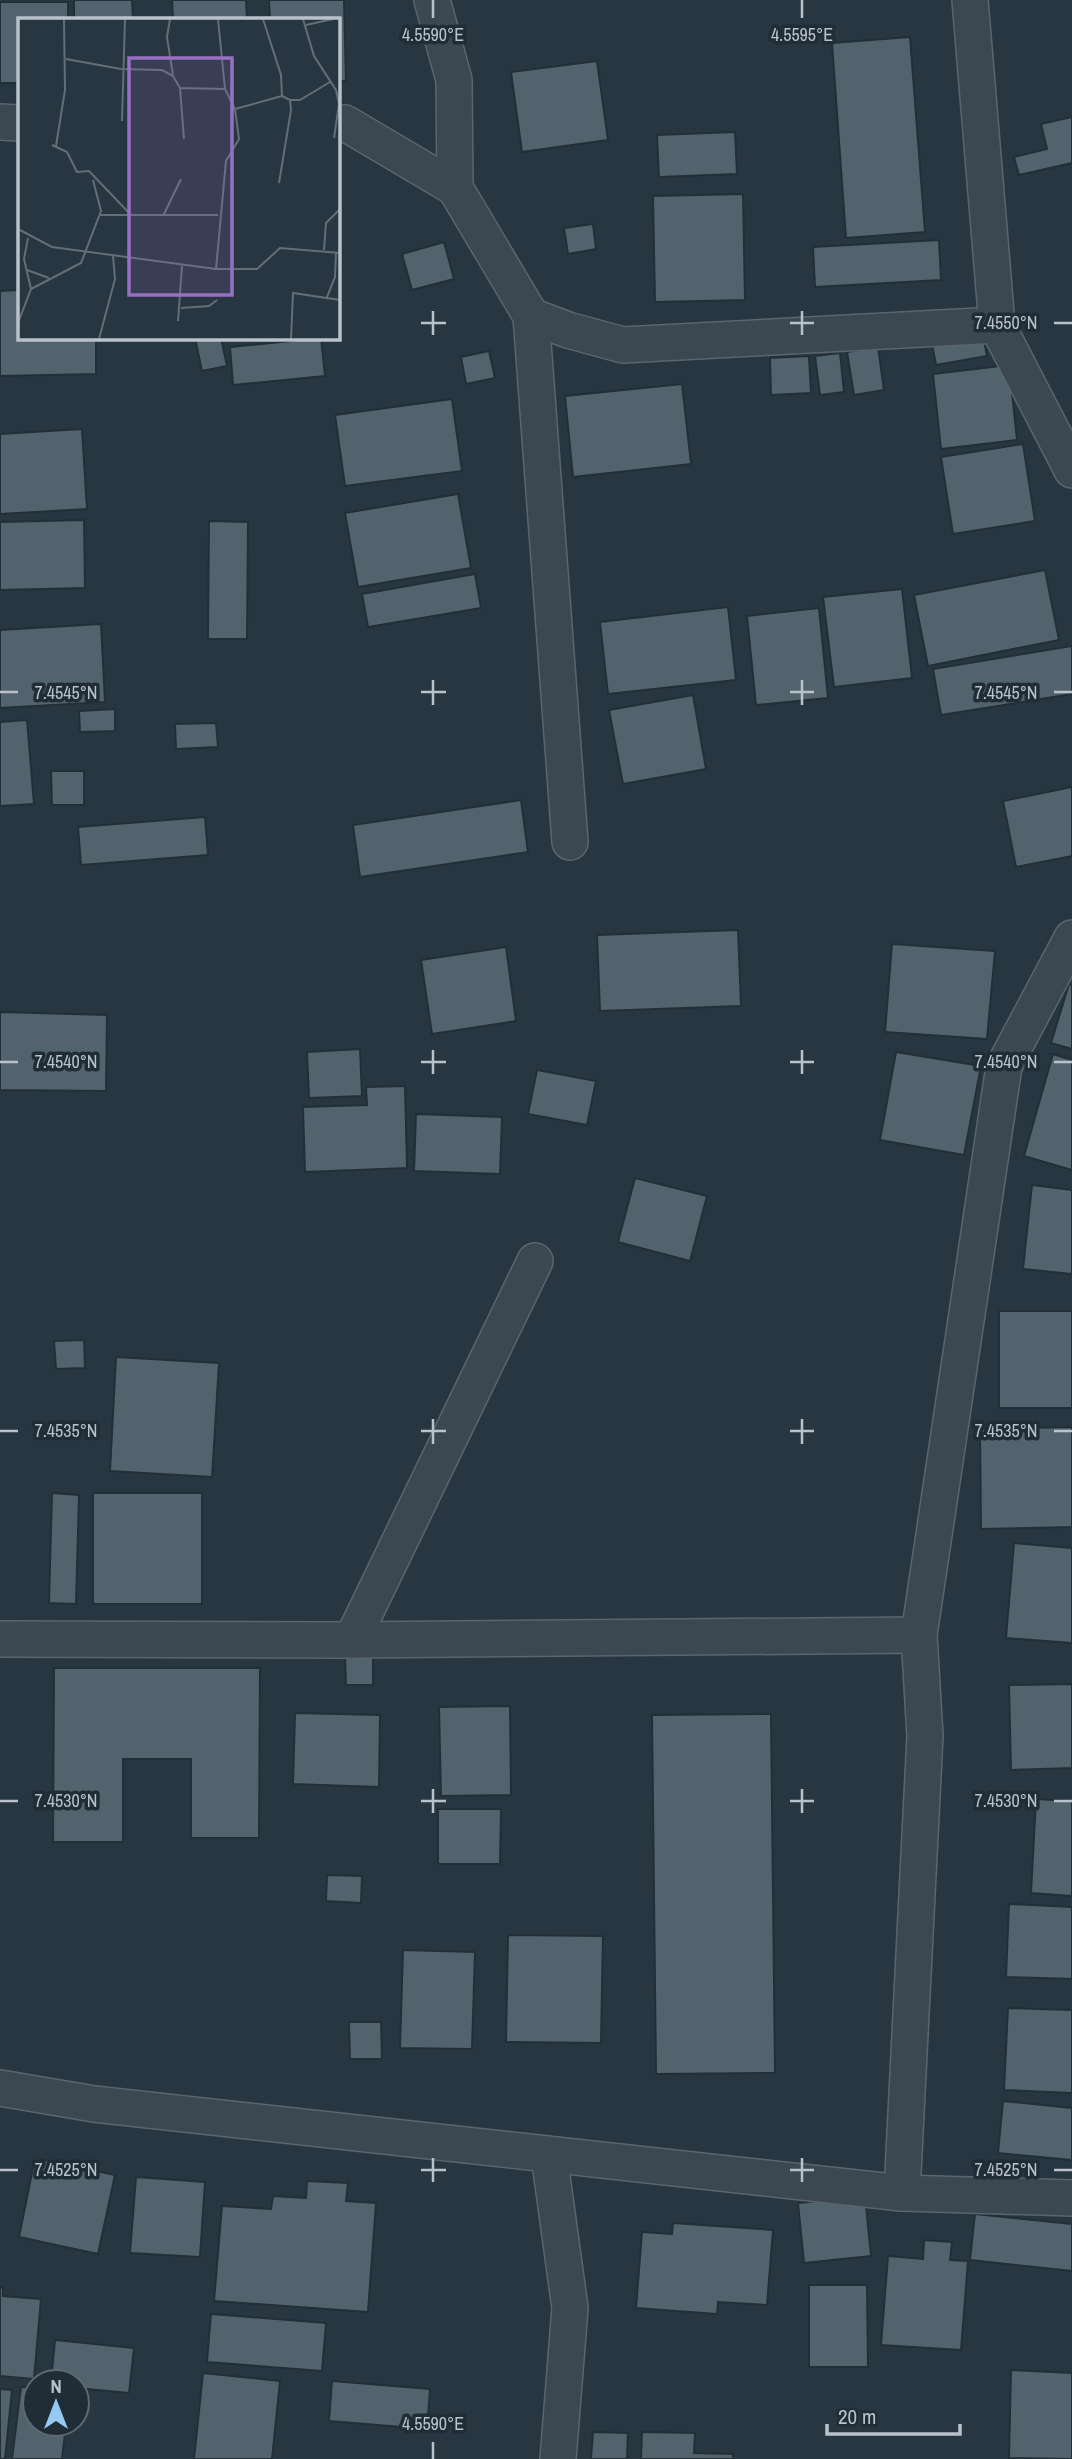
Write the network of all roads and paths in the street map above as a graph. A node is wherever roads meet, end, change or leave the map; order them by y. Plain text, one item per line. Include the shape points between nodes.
1 (432, 0) edge
2 (970, 0) edge
3 (0, 122) edge
4 (18, 123) edge
5 (340, 124) edge
6 (455, 188) junction
7 (531, 316) junction
8 (997, 325) junction
9 (1072, 470) edge
10 (570, 842) dead end
11 (1072, 938) edge
12 (535, 1261) dead end
13 (7, 1631) edge
14 (919, 1634) junction
15 (352, 1640) junction
16 (0, 2088) edge
17 (549, 2155) junction
18 (902, 2193) junction
19 (1072, 2198) edge
20 (558, 2459) edge

1 - 6 street via 454,80
2 - 8 street
3 - 4 street
5 - 6 street
6 - 7 street
7 - 8 street via 623,345
7 - 10 street
8 - 9 street
11 - 14 street via 1004,1066
12 - 15 street
13 - 15 street
14 - 15 street
14 - 18 street via 925,1736
16 - 17 street via 94,2104
17 - 18 street
17 - 20 street via 570,2308
18 - 19 street

